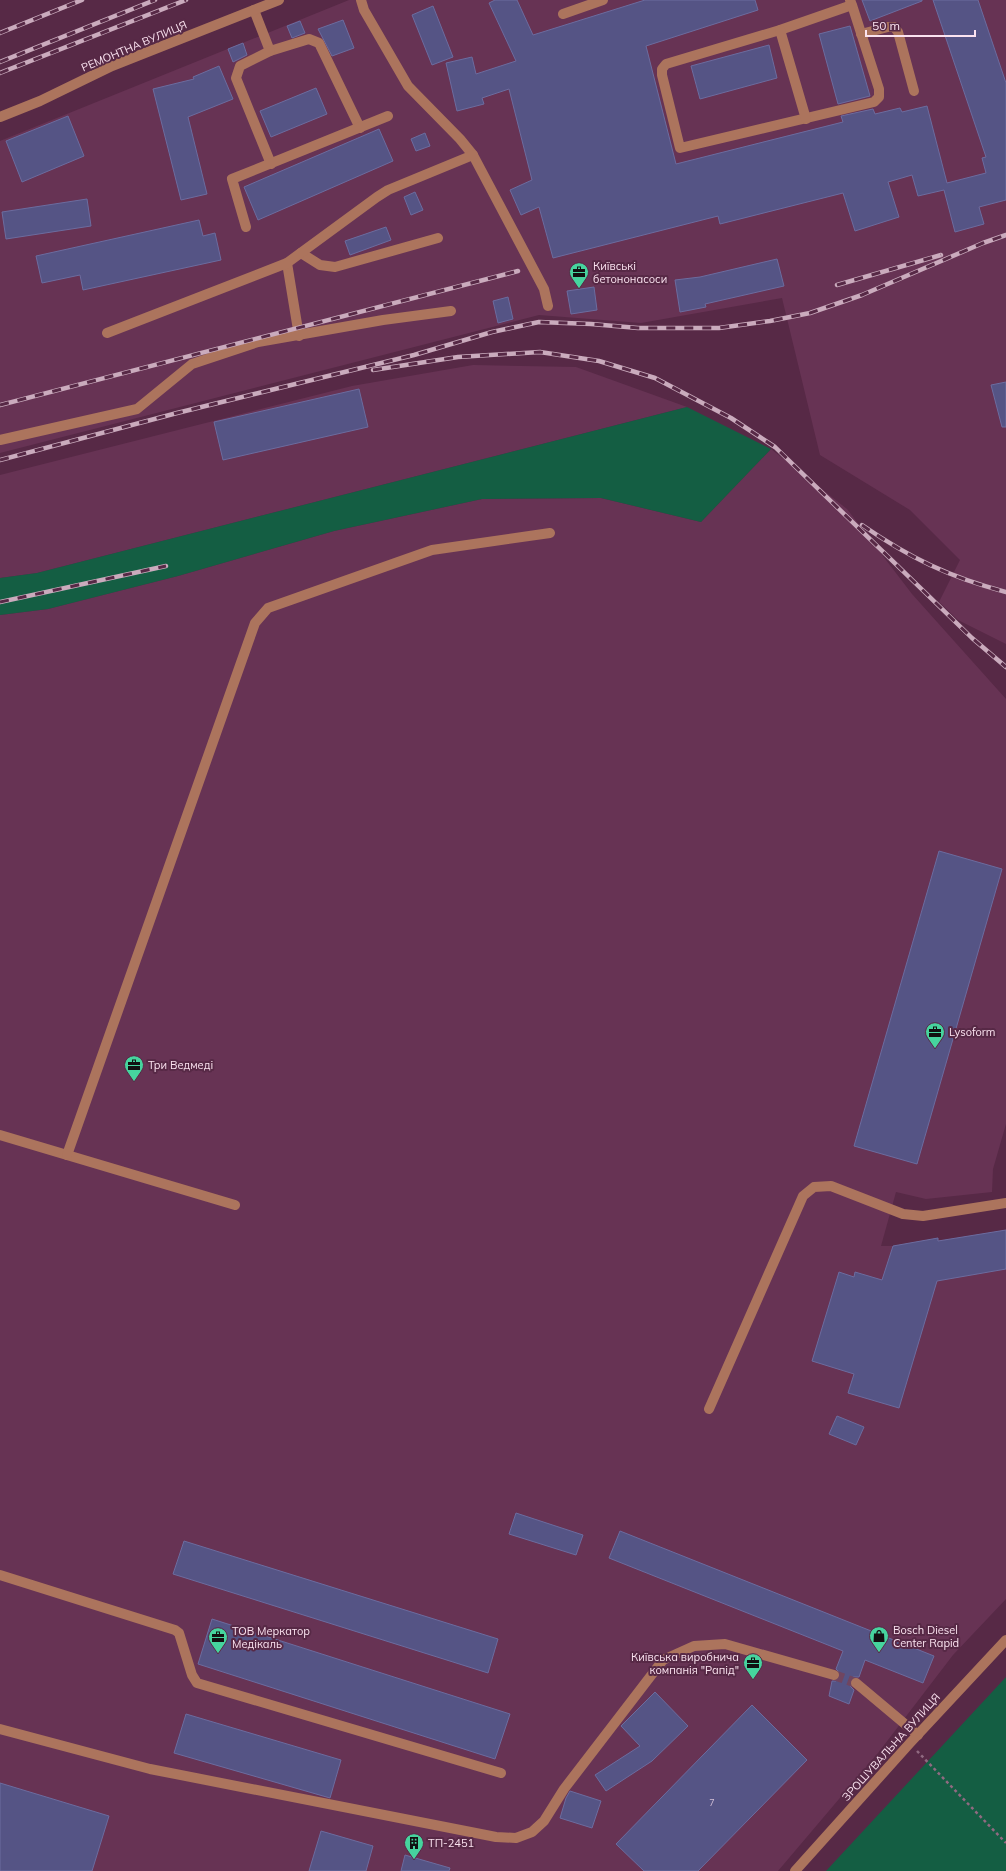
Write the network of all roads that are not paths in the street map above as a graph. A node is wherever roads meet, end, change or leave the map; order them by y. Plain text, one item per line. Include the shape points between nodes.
1 (279, 0) edge
2 (361, 0) edge
3 (603, 0) edge
4 (851, 2) edge
5 (254, 10) junction
6 (563, 14) dead end
7 (780, 30) junction
8 (861, 34) junction
9 (270, 51) junction
10 (914, 91) dead end
11 (388, 116) dead end
12 (0, 117) edge
13 (806, 119) junction
14 (360, 128) junction
15 (472, 154) junction
16 (271, 164) junction
17 (246, 227) dead end
18 (438, 238) dead end
19 (301, 253) junction
20 (287, 263) junction
21 (548, 306) dead end
22 (451, 311) dead end
23 (108, 333) dead end
24 (299, 336) junction
25 (0, 440) edge
26 (550, 533) dead end
27 (0, 1135) edge
28 (67, 1155) junction
29 (1006, 1203) edge
30 (235, 1205) dead end
31 (709, 1409) dead end
32 (0, 1575) edge
33 (1006, 1640) edge
34 (834, 1675) tunnel mouth
35 (856, 1683) tunnel mouth
36 (0, 1729) edge
37 (918, 1735) junction
38 (501, 1773) dead end
39 (795, 1871) edge

1 - 5 street, РЕМОНТНА ВУЛИЦЯ
2 - 15 street via 364,10 408,86
3 - 6 street
4 - 7 street
4 - 8 street
5 - 9 street
5 - 12 street, РЕМОНТНА ВУЛИЦЯ via 112,66 40,101
7 - 13 street
7 - 13 street via 666,64 662,69 662,75 680,148
8 - 10 street via 894,27 898,32
8 - 13 street via 879,89 879,97 874,102
9 - 14 street via 310,39 318,43
9 - 16 street via 240,66 236,78
11 - 14 street
14 - 16 street
15 - 19 street via 388,190
15 - 21 street via 544,290
16 - 17 street via 232,179
18 - 19 street via 335,267 320,265
19 - 20 street
20 - 23 street
20 - 24 street
22 - 24 street via 383,320
24 - 25 street via 258,342 192,364 136,409
26 - 28 street via 432,550 268,608 261,614 255,623
27 - 28 street
28 - 30 street
29 - 31 street via 923,1216 903,1214 831,1186 814,1187 803,1196
32 - 38 street via 175,1630 179,1633 197,1683
33 - 37 street, ЗРОШУВАЛЬНА ВУЛИЦЯ
34 - 36 street via 725,1644 694,1646 663,1660 564,1789 544,1821 532,1832 516,1838 496,1837 150,1769
35 - 37 street
37 - 39 street, ЗРОШУВАЛЬНА ВУЛИЦЯ

